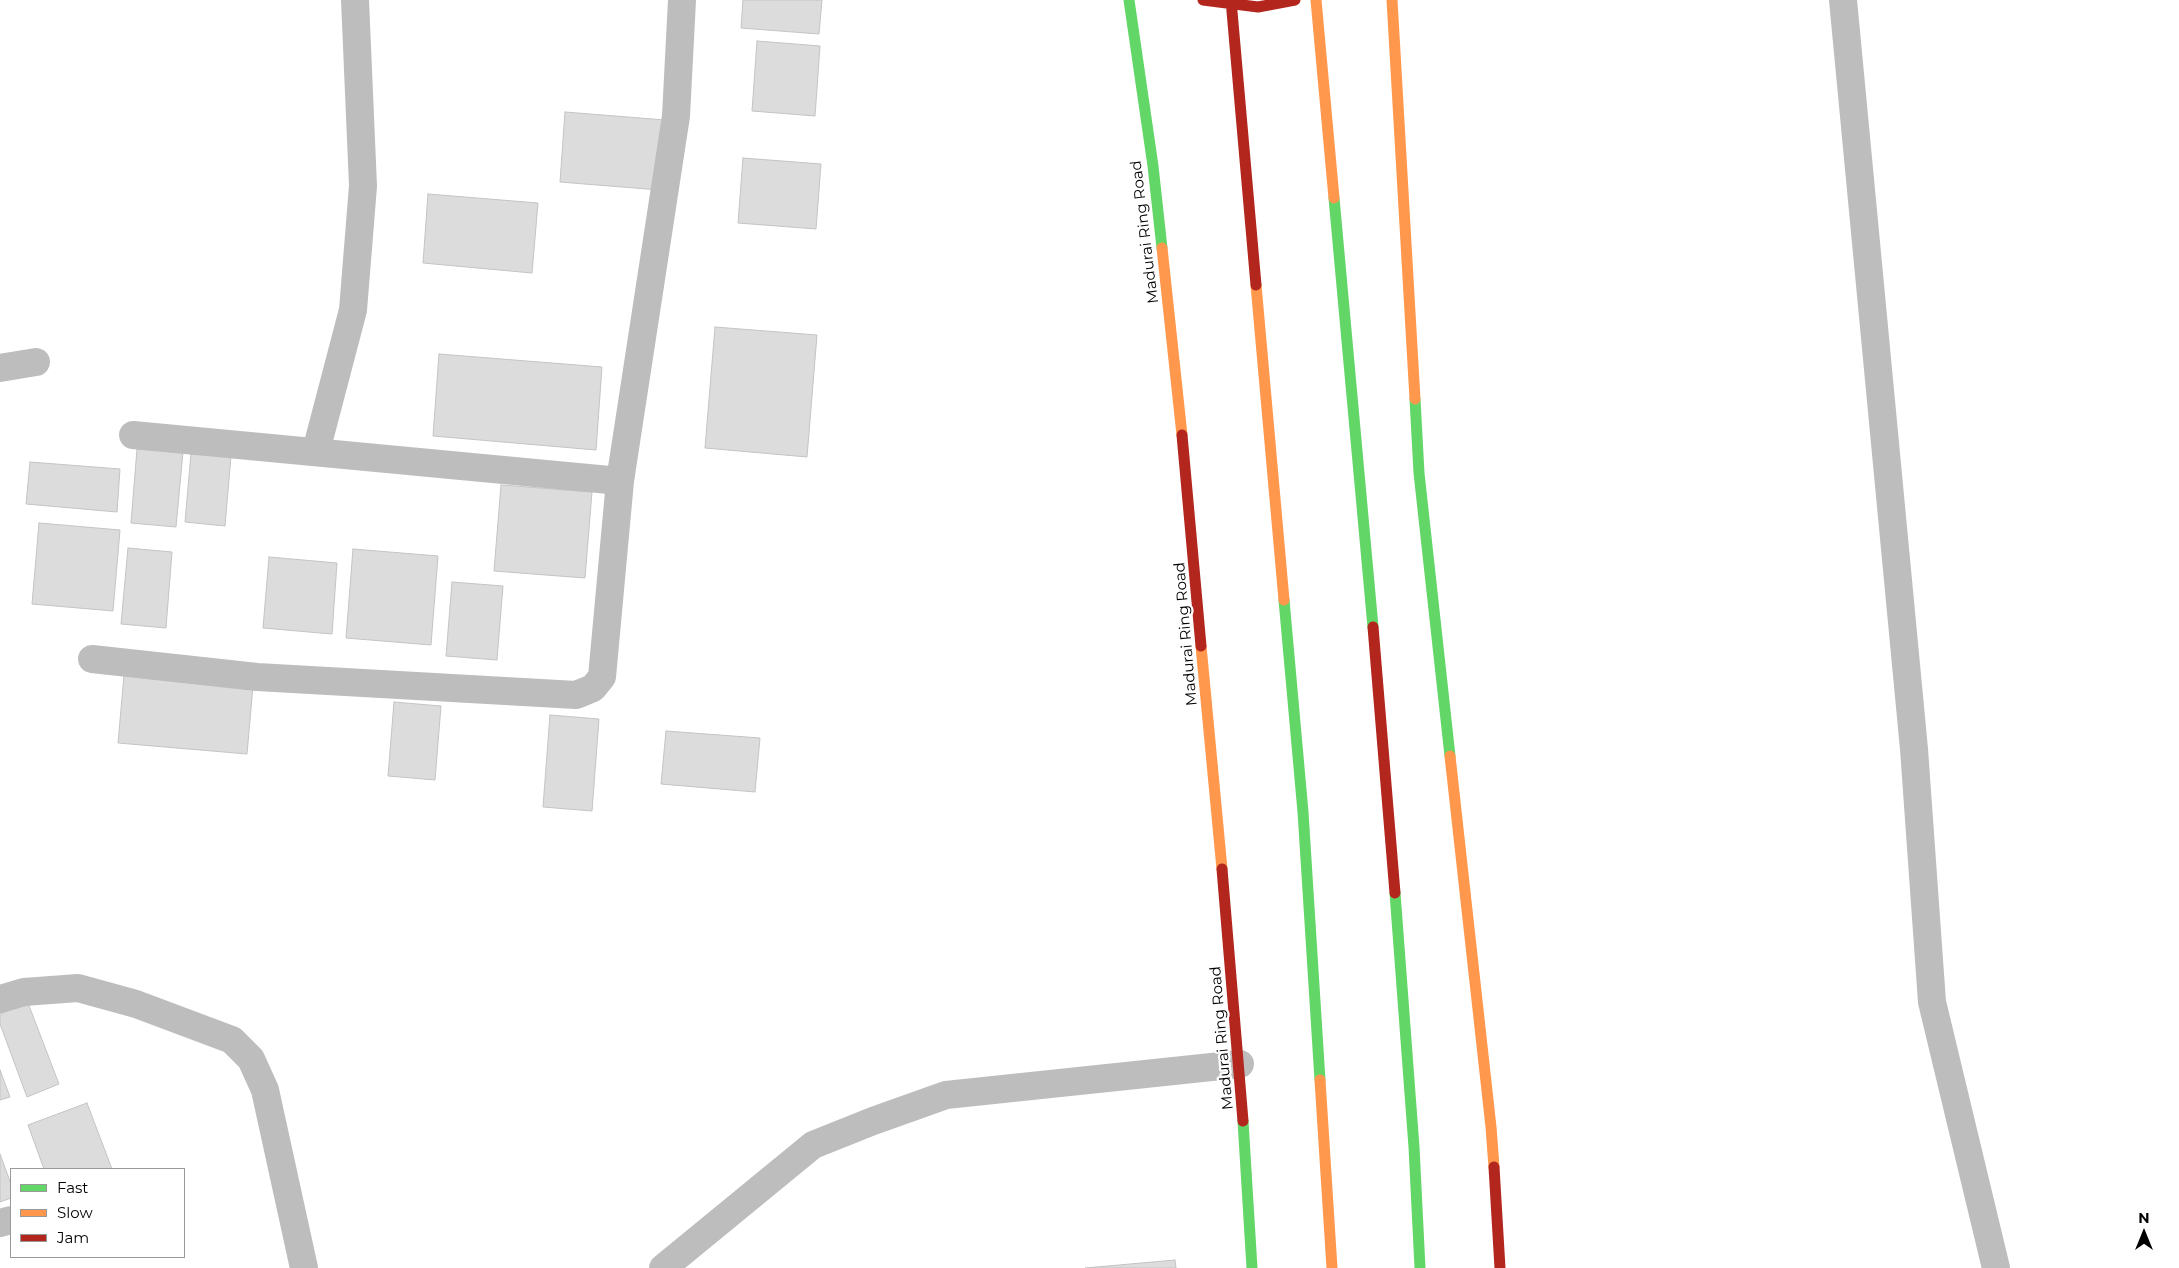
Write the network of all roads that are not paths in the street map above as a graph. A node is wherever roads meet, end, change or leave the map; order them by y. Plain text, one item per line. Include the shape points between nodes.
1 (355, 0) edge
2 (682, 0) edge
3 (1129, 0) edge
4 (1203, 0) edge
5 (1231, 0) edge
6 (1295, 0) edge
7 (1316, 0) edge
8 (1392, 0) edge
9 (1843, 0) edge
10 (36, 362) dead end
11 (0, 368) edge
12 (133, 435) dead end
13 (316, 451) junction
14 (620, 481) junction
15 (92, 659) dead end
16 (0, 999) edge
17 (1240, 1064) junction
18 (304, 1268) edge
19 (663, 1268) edge
20 (1252, 1268) edge
21 (1332, 1268) edge
22 (1420, 1268) edge
23 (1500, 1268) edge
24 (1996, 1268) edge

1 - 13 street via 363,186 353,310
2 - 14 street via 676,116
3 - 17 highway, Madurai Ring Road via 1153,166 1175,360
4 - 6 highway via 1258,7
5 - 21 highway via 1303,812
7 - 22 highway via 1389,807
8 - 23 highway via 1419,473 1491,1127
9 - 24 street via 1914,749 1932,1002
10 - 11 street
12 - 13 street
13 - 14 street
14 - 15 street via 602,676 593,688 576,695 257,676
16 - 18 street via 24,992 78,988 136,1004 232,1040 251,1059 265,1090
17 - 19 street via 946,1095 873,1120 813,1145
17 - 20 highway, Madurai Ring Road

